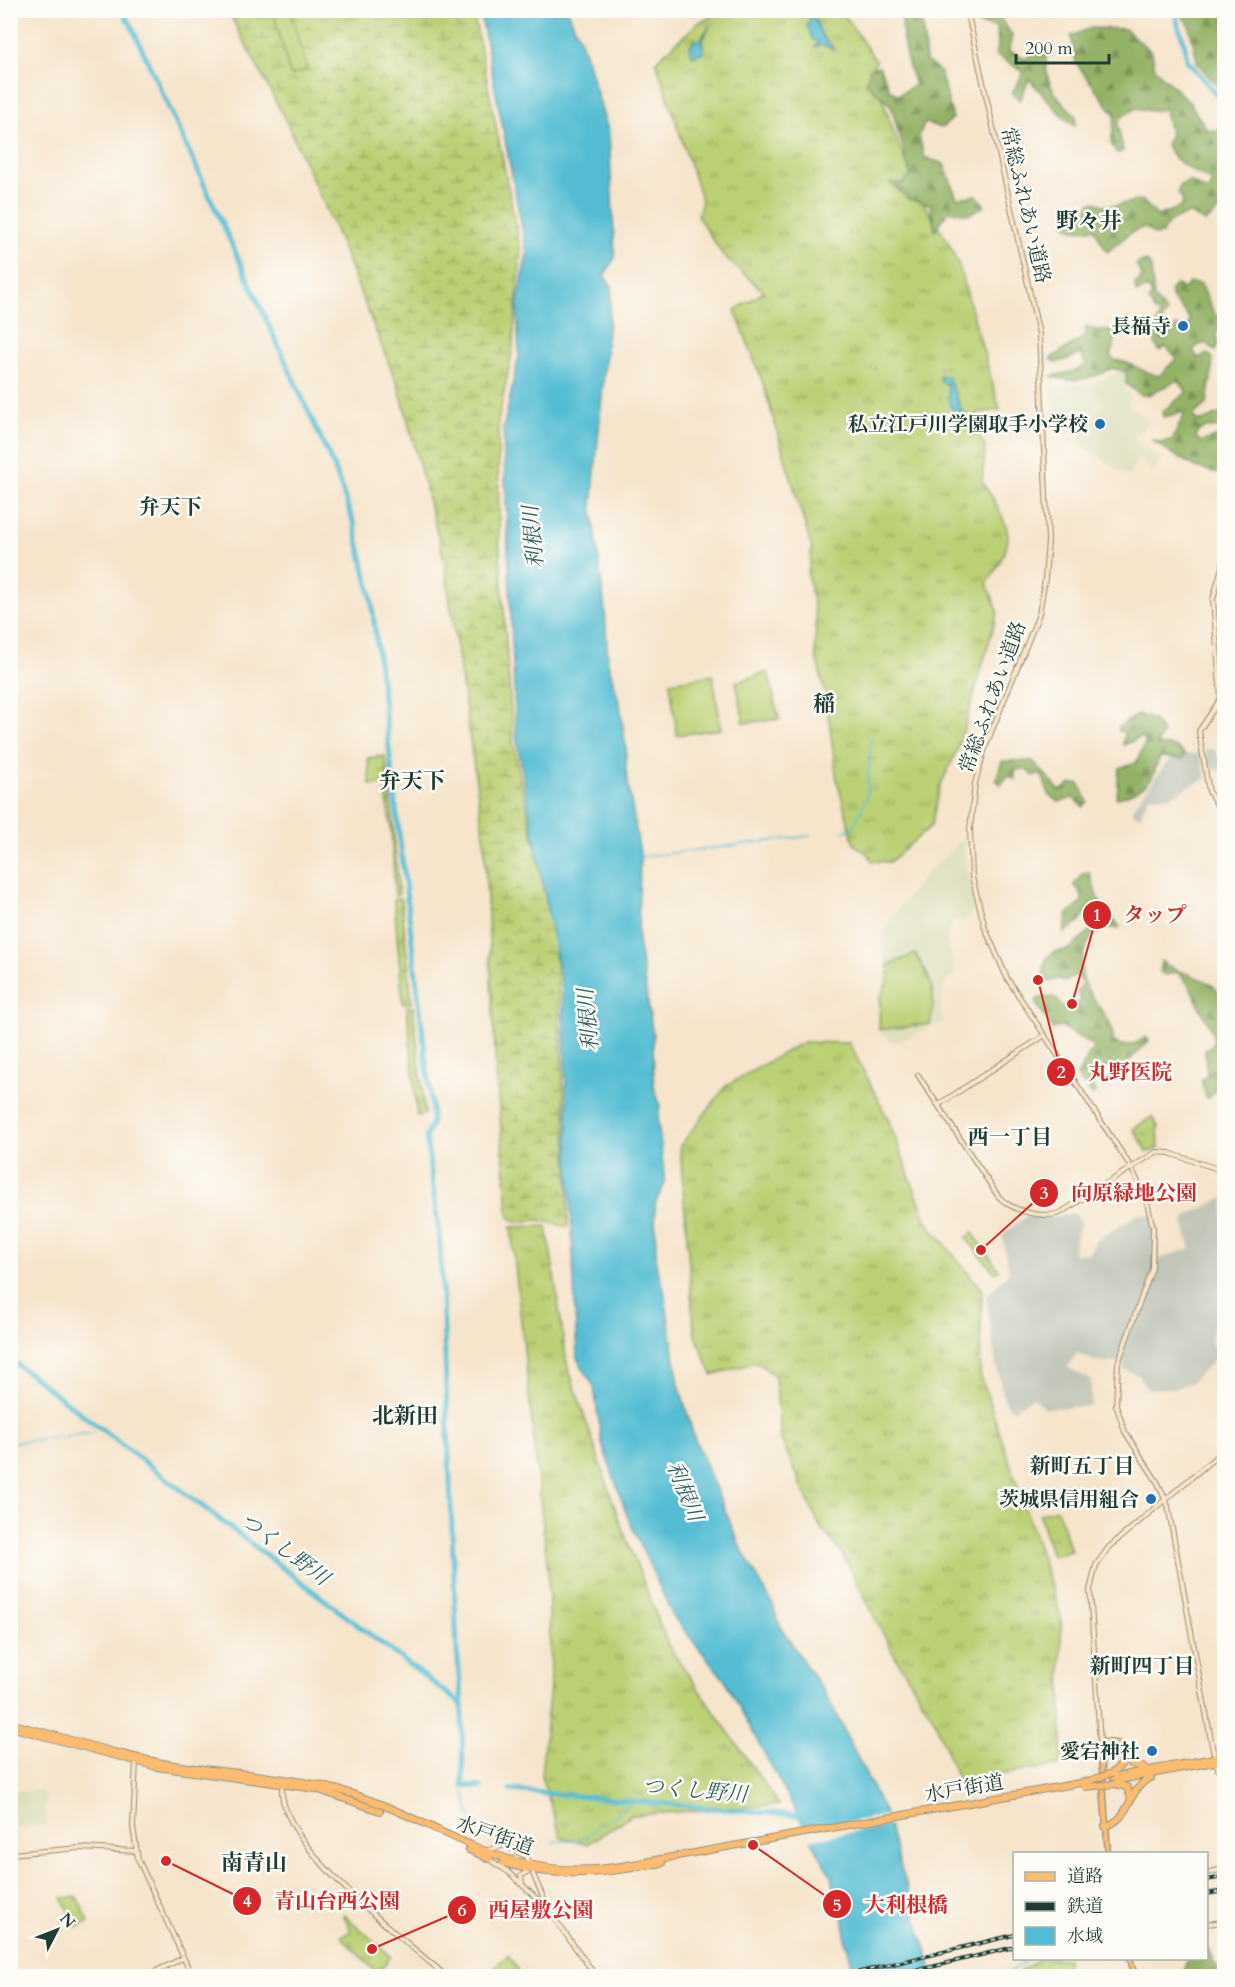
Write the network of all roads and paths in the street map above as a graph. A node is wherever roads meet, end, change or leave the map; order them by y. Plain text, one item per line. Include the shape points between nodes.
1 (967, 10) edge
2 (1224, 560) edge
3 (1224, 816) edge
4 (1045, 1035) junction
5 (918, 1075) dead end
6 (938, 1105) junction
7 (1131, 1167) junction
8 (1224, 1171) edge
9 (1224, 1450) edge
10 (1166, 1499) junction
11 (10, 1725) edge
12 (1100, 1742) junction
13 (1124, 1752) junction
14 (1224, 1755) edge
15 (136, 1759) junction
16 (1224, 1760) edge
17 (1216, 1762) junction
18 (1162, 1770) junction
19 (1224, 1771) edge
20 (1224, 1778) edge
21 (1114, 1779) junction
22 (1085, 1784) junction
23 (282, 1788) dead end
24 (1131, 1800) junction
25 (1105, 1826) junction
26 (472, 1847) junction
27 (498, 1848) junction
28 (136, 1851) junction
29 (1108, 1852) edge
30 (10, 1854) edge
31 (481, 1855) junction
32 (526, 1863) junction
33 (1224, 1869) edge
34 (541, 1870) junction
35 (532, 1872) junction
36 (1208, 1873) edge
37 (522, 1883) junction
38 (549, 1911) junction
39 (1224, 1922) edge
40 (1208, 1924) edge
41 (183, 1959) junction
42 (1130, 1960) edge
43 (146, 1977) edge
44 (192, 1977) edge
45 (446, 1977) edge
46 (596, 1977) edge
47 (1136, 1977) edge

1 - 4 street, 常総ふれあい道路 via 1039,334 1048,541 1039,614 986,745 975,783 971,863 991,945 1007,978
2 - 3 street via 1212,599 1221,698 1199,731 1209,792
4 - 6 street
4 - 7 street, 常総ふれあい道路
5 - 6 street
6 - 7 street via 998,1196 1016,1209 1049,1216 1060,1213
7 - 8 street via 1161,1152
7 - 10 street, 常総ふれあい道路 via 1150,1212 1153,1255 1145,1293 1118,1363 1116,1405 1125,1432
9 - 10 street
10 - 12 street via 1109,1546 1098,1560 1091,1580 1089,1599
10 - 17 street, 常総ふれあい道路
11 - 15 highway, 水戸街道
12 - 13 highway via 1118,1744
12 - 25 main road
13 - 18 highway via 1138,1768
13 - 21 highway
14 - 17 highway
15 - 26 highway, 水戸街道 via 329,1788 367,1800
15 - 28 street
15 - 31 highway, 水戸街道 via 179,1771 302,1786 339,1795
16 - 17 highway
17 - 18 highway
17 - 19 street
17 - 20 street, 常総ふれあい道路
18 - 21 highway
18 - 24 highway via 1140,1784
21 - 22 highway, bridge
21 - 22 highway, bridge
21 - 24 highway via 1127,1787
22 - 34 highway, 水戸街道 via 615,1867
23 - 45 street via 284,1811 318,1861
24 - 25 highway via 1116,1821
25 - 29 main road
26 - 27 street
26 - 32 highway, 水戸街道
27 - 32 street via 500,1854
27 - 32 street via 506,1846 525,1856
28 - 30 street via 80,1848
28 - 41 street via 143,1876
31 - 35 highway, 水戸街道
31 - 37 street
32 - 34 highway, 水戸街道
33 - 36 street
34 - 35 highway, 水戸街道
35 - 37 street via 522,1874
35 - 38 street
37 - 38 street
38 - 46 street
39 - 40 street
41 - 43 street
41 - 44 street
42 - 47 main road

